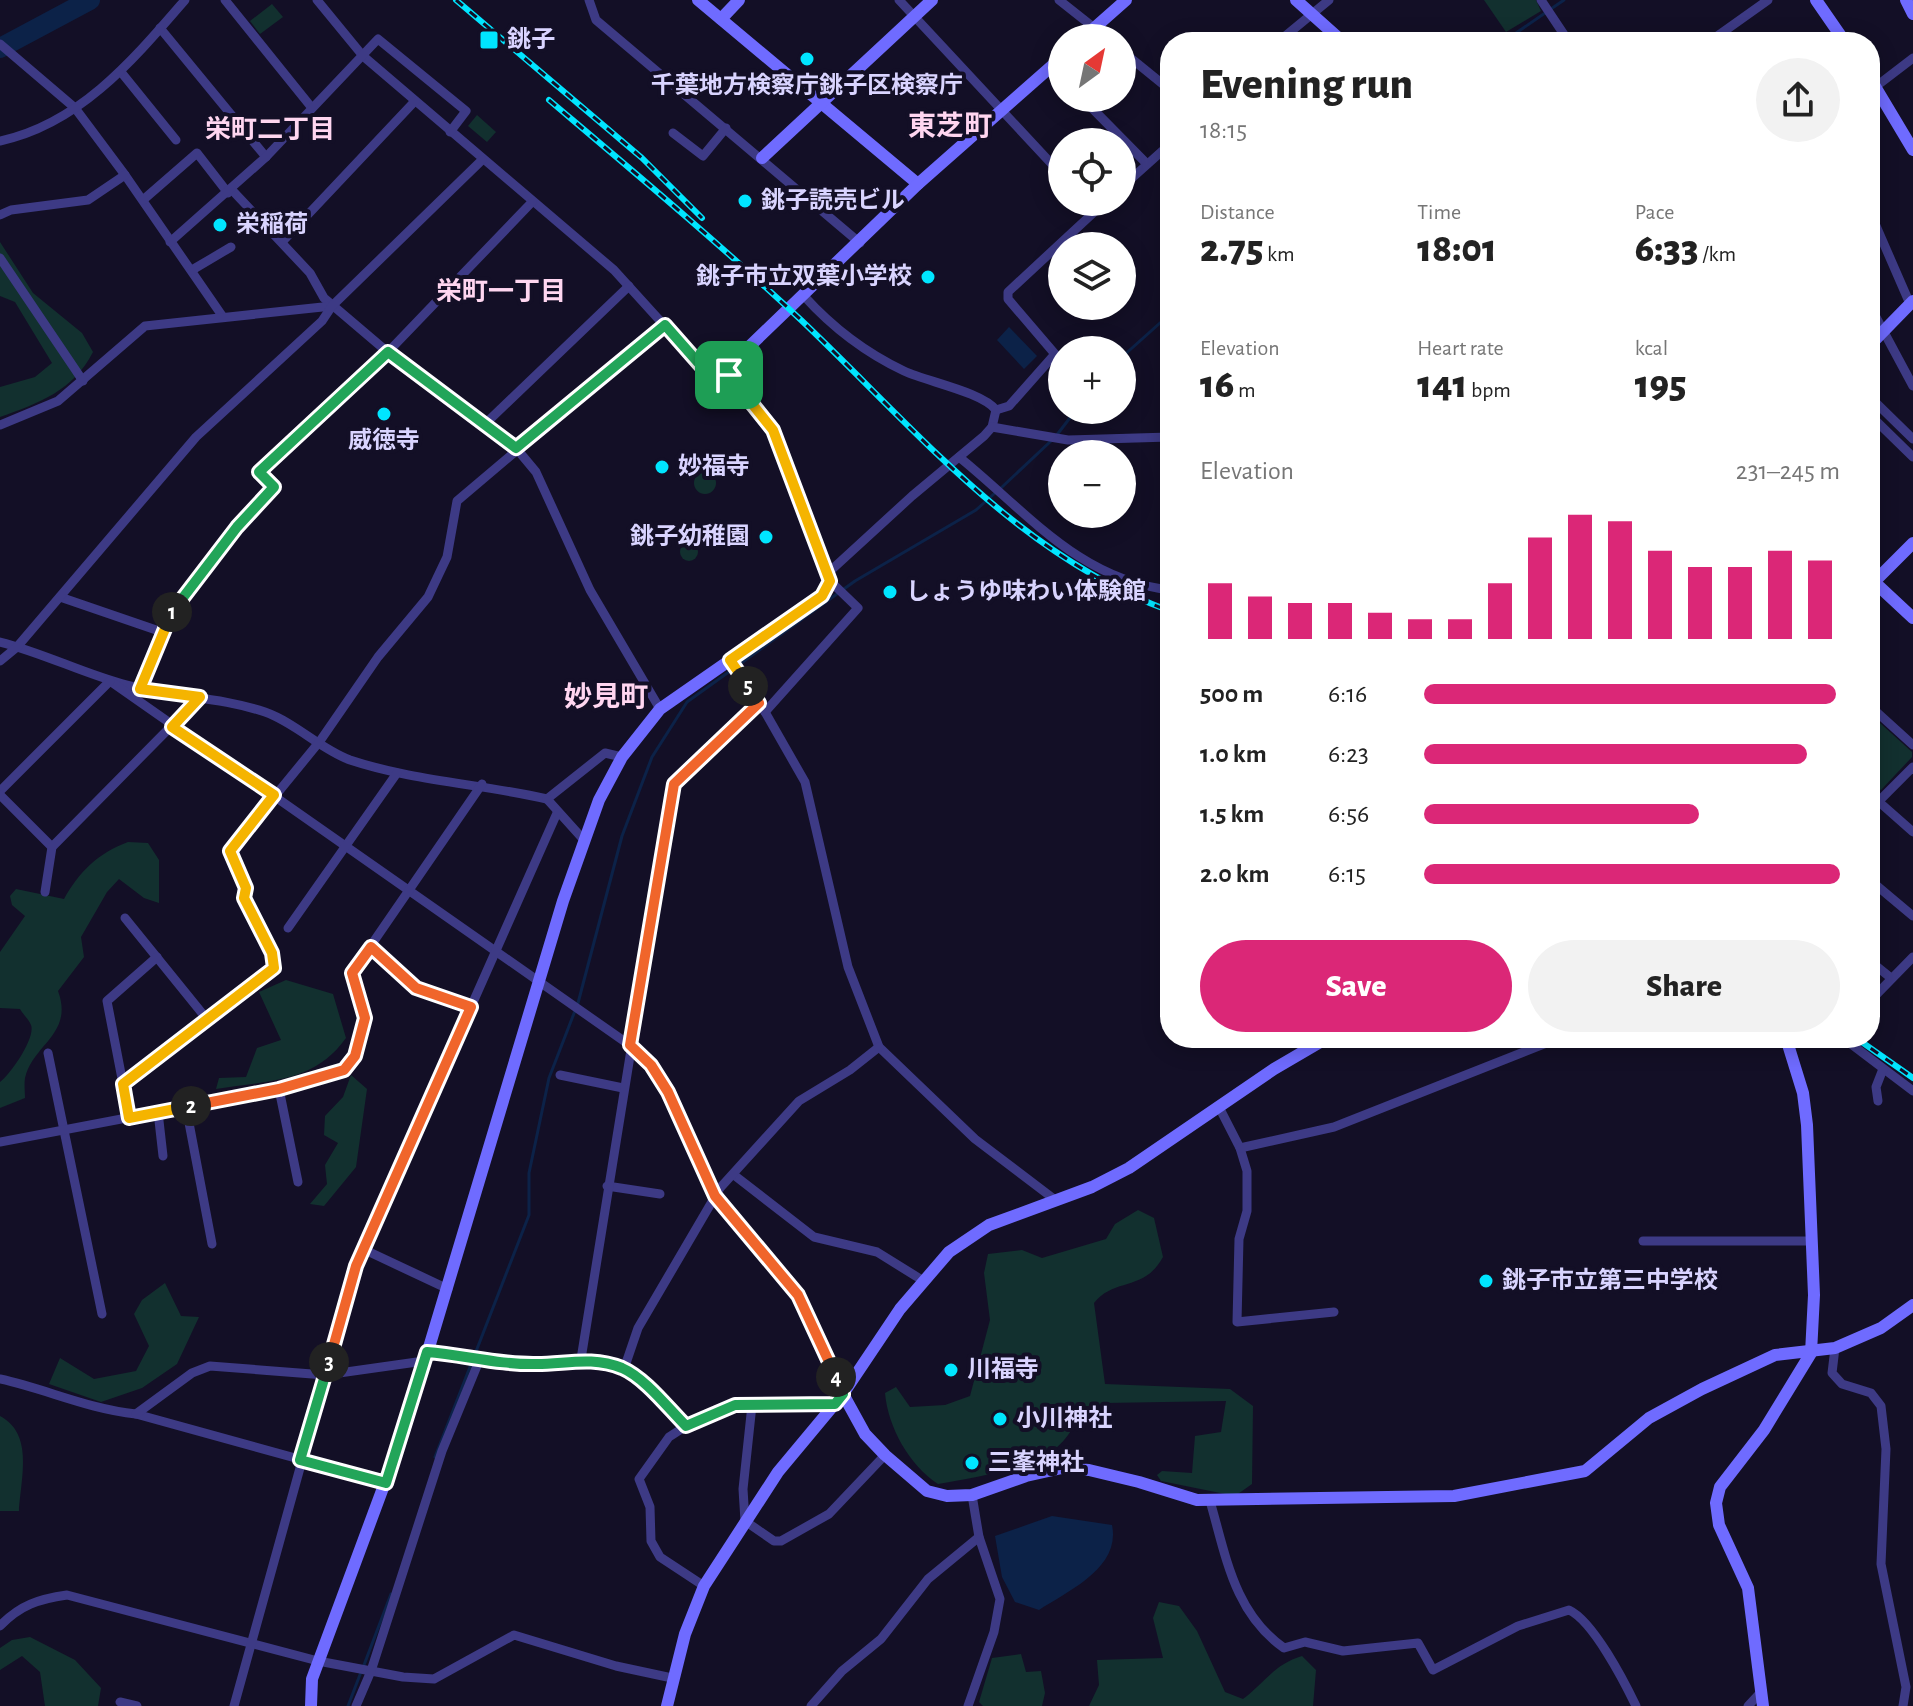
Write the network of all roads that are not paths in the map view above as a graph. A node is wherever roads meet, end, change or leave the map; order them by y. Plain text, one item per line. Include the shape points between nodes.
1 (185, 0) edge
2 (225, 0) edge
3 (317, 0) edge
4 (589, 0) edge
5 (698, 0) edge
6 (739, 0) edge
7 (899, 0) edge
8 (932, 0) edge
9 (1059, 0) edge
10 (1126, 0) edge
11 (1296, 0) edge
12 (1329, 0) edge
13 (1768, 0) edge
14 (1816, 0) edge
15 (1906, 0) edge
16 (1545, 8) edge
17 (1312, 14) junction
18 (1913, 14) edge
19 (914, 16) junction
20 (721, 19) junction
21 (1089, 24) edge
22 (1099, 24) edge
23 (160, 28) junction
24 (1290, 32) edge
25 (1332, 32) edge
26 (1562, 32) edge
27 (1726, 32) edge
28 (1834, 32) edge
29 (3, 46) edge
30 (363, 56) junction
31 (1913, 58) edge
32 (1136, 62) edge
33 (1048, 69) edge
34 (121, 72) junction
35 (1880, 80) edge
36 (1160, 82) edge
37 (1880, 98) edge
38 (415, 101) junction
39 (821, 103) junction
40 (75, 108) junction
41 (312, 108) junction
42 (1001, 110) junction
43 (1096, 112) edge
44 (726, 128) junction
45 (450, 132) junction
46 (673, 133) dead end
47 (176, 140) dead end
48 (0, 141) edge
49 (1913, 150) edge
50 (1160, 153) edge
51 (266, 157) junction
52 (762, 158) junction
53 (482, 160) junction
54 (1048, 160) edge
55 (1147, 164) junction
56 (1136, 174) edge
57 (125, 175) junction
58 (918, 184) junction
59 (230, 192) junction
60 (143, 200) junction
61 (532, 202) junction
62 (0, 215) edge
63 (1091, 216) edge
64 (1880, 234) edge
65 (283, 241) junction
66 (170, 242) junction
67 (860, 243) junction
68 (231, 247) dead end
69 (0, 258) edge
70 (192, 270) junction
71 (629, 286) junction
72 (804, 296) junction
73 (1912, 303) edge
74 (332, 306) junction
75 (223, 317) junction
76 (665, 325) junction
77 (1880, 326) edge
78 (1883, 332) junction
79 (1880, 335) edge
80 (388, 352) junction
81 (729, 375) junction
82 (83, 381) junction
83 (1913, 386) edge
84 (1880, 407) edge
85 (996, 410) junction
86 (485, 424) junction
87 (0, 425) edge
88 (1880, 425) edge
89 (992, 427) junction
90 (1160, 437) edge
91 (1913, 439) edge
92 (516, 448) junction
93 (959, 457) junction
94 (1913, 457) edge
95 (1913, 543) edge
96 (1880, 574) edge
97 (829, 577) junction
98 (1160, 589) edge
99 (1880, 590) edge
100 (60, 597) junction
101 (1913, 618) edge
102 (162, 632) junction
103 (0, 642) edge
104 (17, 647) junction
105 (730, 660) junction
106 (0, 661) edge
107 (110, 681) junction
108 (140, 689) junction
109 (200, 697) junction
110 (762, 707) junction
111 (660, 709) junction
112 (1880, 715) edge
113 (172, 727) junction
114 (320, 741) junction
115 (1913, 745) edge
116 (622, 757) junction
117 (1913, 767) edge
118 (397, 773) junction
119 (482, 784) junction
120 (0, 793) edge
121 (274, 795) junction
122 (547, 799) junction
123 (1880, 801) edge
124 (1880, 803) edge
125 (557, 813) junction
126 (1913, 832) edge
127 (583, 839) junction
128 (52, 847) junction
129 (347, 847) junction
130 (1880, 888) edge
131 (409, 891) junction
132 (45, 892) dead end
133 (1913, 916) edge
134 (125, 918) dead end
135 (288, 928) dead end
136 (371, 947) junction
137 (496, 952) junction
138 (157, 957) junction
139 (1913, 957) edge
140 (1880, 969) edge
141 (1891, 978) junction
142 (541, 983) junction
143 (1880, 990) edge
144 (471, 1007) junction
145 (206, 1018) junction
146 (630, 1045) junction
147 (879, 1047) junction
148 (1311, 1048) edge
149 (1534, 1048) edge
150 (1791, 1048) edge
151 (1856, 1048) edge
152 (48, 1053) dead end
153 (1883, 1069) junction
154 (560, 1075) dead end
155 (123, 1084) junction
156 (623, 1088) junction
157 (279, 1089) junction
158 (1913, 1091) edge
159 (1878, 1101) dead end
160 (186, 1107) junction
161 (1219, 1107) junction
162 (158, 1112) junction
163 (129, 1118) junction
164 (65, 1130) junction
165 (0, 1142) edge
166 (1240, 1148) junction
167 (163, 1156) dead end
168 (734, 1175) junction
169 (298, 1182) dead end
170 (607, 1186) junction
171 (660, 1194) dead end
172 (715, 1196) junction
173 (1054, 1199) junction
174 (1643, 1241) dead end
175 (1812, 1241) junction
176 (212, 1244) dead end
177 (363, 1249) junction
178 (922, 1280) junction
179 (448, 1289) junction
180 (1911, 1311) edge
181 (1334, 1312) dead end
182 (102, 1314) dead end
183 (1835, 1348) junction
184 (1811, 1353) junction
185 (426, 1356) junction
186 (581, 1359) junction
187 (479, 1361) junction
188 (624, 1369) junction
189 (325, 1375) junction
190 (0, 1379) edge
191 (839, 1399) junction
192 (752, 1405) junction
193 (136, 1414) junction
194 (686, 1426) junction
195 (885, 1455) junction
196 (300, 1460) junction
197 (386, 1483) junction
198 (972, 1495) junction
199 (1210, 1501) junction
200 (745, 1521) junction
201 (979, 1537) junction
202 (704, 1586) junction
203 (0, 1626) edge
204 (252, 1641) junction
205 (318, 1661) junction
206 (371, 1671) junction
207 (672, 1678) junction
208 (1761, 1692) junction
209 (120, 1702) dead end
210 (137, 1706) edge
211 (234, 1706) edge
212 (311, 1706) edge
213 (356, 1706) edge
214 (667, 1706) edge
215 (811, 1706) edge
216 (968, 1706) edge
217 (1636, 1706) edge
218 (1748, 1706) edge
219 (1763, 1706) edge
220 (1903, 1706) edge

1 - 23 street
2 - 41 street
3 - 30 street
4 - 44 street via 596,20
5 - 20 street
6 - 20 street
7 - 19 street
8 - 19 street
9 - 21 street
10 - 22 street
11 - 17 street
12 - 17 street
13 - 27 street
14 - 28 street
15 - 18 street
16 - 26 street
17 - 24 street
17 - 25 street
19 - 39 street
19 - 42 street
20 - 39 street
23 - 34 street
23 - 51 street
29 - 40 street
30 - 38 street
30 - 41 street
30 - 45 street via 378,39 466,111
31 - 35 street
32 - 36 street
33 - 42 street
34 - 40 street
34 - 47 street
37 - 49 street
38 - 45 street
38 - 65 street
39 - 52 street
39 - 58 street
40 - 48 street via 41,129
40 - 57 street
41 - 51 street
42 - 54 street
42 - 58 street
43 - 55 street
44 - 46 street via 703,156
44 - 52 street
45 - 53 street
50 - 55 street
51 - 59 street
52 - 67 street
53 - 61 street
53 - 74 street
55 - 56 street
57 - 60 street
57 - 62 street via 88,200
58 - 67 street
59 - 60 street via 197,153
59 - 65 street
59 - 66 street
60 - 66 street
61 - 71 street
61 - 80 street
63 - 85 street via 1008,292 1008,299 1055,354 1009,406
64 - 73 street
65 - 74 street
66 - 70 street
67 - 72 street
68 - 70 street
69 - 82 street
70 - 75 street
71 - 76 street
71 - 86 street
72 - 81 street via 734,359
72 - 85 street via 878,357
73 - 78 street
74 - 75 street
74 - 80 street
74 - 100 street via 196,437
75 - 82 street via 145,326
76 - 81 street via 702,367
76 - 92 street
77 - 78 street
78 - 79 street
78 - 83 street
80 - 86 street
80 - 102 street via 259,472 274,487 179,601
81 - 97 street via 773,430
82 - 87 street via 58,401
84 - 91 street
85 - 89 street
86 - 92 street
88 - 94 street
89 - 90 street via 1068,440
89 - 93 street
92 - 111 street via 557,510 584,577
92 - 114 street via 457,501 440,576
93 - 97 street
93 - 98 street via 1076,557 1134,585
95 - 96 street
97 - 105 street via 822,596
97 - 110 street via 858,608
99 - 101 street
100 - 102 street
100 - 104 street
102 - 108 street
103 - 104 street
104 - 106 street
104 - 107 street
105 - 110 street
105 - 111 street
107 - 108 street
107 - 113 street
107 - 120 street
108 - 109 street
109 - 113 street
109 - 114 street via 263,712
110 - 146 street via 674,784
110 - 147 street via 805,782 848,967
111 - 116 street
112 - 115 street
113 - 121 street
113 - 128 street
114 - 118 street via 346,758
114 - 121 street
116 - 122 street via 605,753
116 - 127 street
117 - 123 street
118 - 119 street
118 - 129 street
119 - 122 street
119 - 131 street
120 - 128 street
121 - 129 street
121 - 145 street via 230,851 274,968
122 - 125 street
124 - 126 street
125 - 127 street
125 - 137 street
127 - 142 street
128 - 132 street
129 - 131 street
129 - 135 street
130 - 133 street
131 - 136 street
131 - 137 street
134 - 138 street
136 - 144 street via 416,988
136 - 157 street via 352,973 365,1018 355,1056 344,1070
137 - 142 street
137 - 144 street
138 - 145 street
138 - 155 street via 107,1001
139 - 141 street
140 - 141 street
141 - 143 street
142 - 146 street
142 - 179 street
144 - 177 street
145 - 155 street
146 - 156 street
146 - 172 street via 668,1092
147 - 168 street via 799,1101
147 - 173 street via 975,1139
148 - 161 street
149 - 166 street via 1334,1127
150 - 175 street via 1807,1125
151 - 153 street
152 - 164 street
153 - 158 street
153 - 159 street via 1876,1087
154 - 156 street
155 - 163 street
156 - 170 street
157 - 160 street
157 - 169 street
160 - 162 street
160 - 176 street
161 - 166 street
161 - 173 street via 1129,1168
162 - 163 street
162 - 167 street
163 - 164 street
164 - 165 street
164 - 182 street
166 - 181 street via 1247,1171 1247,1211 1239,1239 1237,1322
168 - 172 street
168 - 178 street via 814,1237 877,1252
170 - 171 street
170 - 186 street
172 - 188 street via 638,1328
172 - 191 street via 798,1295
173 - 178 street via 972,1235
174 - 175 street
175 - 184 street
177 - 179 street
177 - 189 street
178 - 191 street
179 - 185 street
180 - 183 street
183 - 184 street
183 - 220 street via 1832,1373 1842,1384 1871,1393 1881,1406 1886,1449 1881,1564 1906,1687
184 - 199 street via 1775,1355 1702,1389 1649,1418 1585,1471 1454,1496
184 - 208 street via 1764,1430 1720,1487 1716,1503 1719,1525 1748,1588
185 - 187 street via 468,1355
185 - 189 street
185 - 197 street
186 - 187 street via 539,1365
186 - 188 street
187 - 206 street via 442,1451
188 - 194 street
189 - 193 street via 210,1366
189 - 196 street
190 - 193 street via 100,1411
191 - 192 street
191 - 195 street
191 - 200 street
192 - 194 street via 735,1405
192 - 200 street
193 - 196 street
194 - 202 street via 669,1437 639,1479 650,1507 651,1541 660,1557
195 - 198 street via 927,1491
195 - 200 street via 829,1514 781,1541
196 - 197 street
196 - 204 street
197 - 205 street
198 - 199 street via 1062,1468
198 - 201 street
199 - 217 street via 1239,1599 1284,1648 1305,1642 1343,1651 1418,1643 1433,1670 1518,1626 1569,1610 1591,1632
200 - 202 street
201 - 215 street via 928,1579 881,1639
201 - 216 street via 1000,1599
202 - 207 street
203 - 204 street via 21,1607 67,1595
204 - 205 street
204 - 211 street
205 - 206 street
205 - 212 street
206 - 207 street via 434,1679 514,1635
206 - 213 street
207 - 214 street
208 - 218 street
208 - 219 street
209 - 210 street

